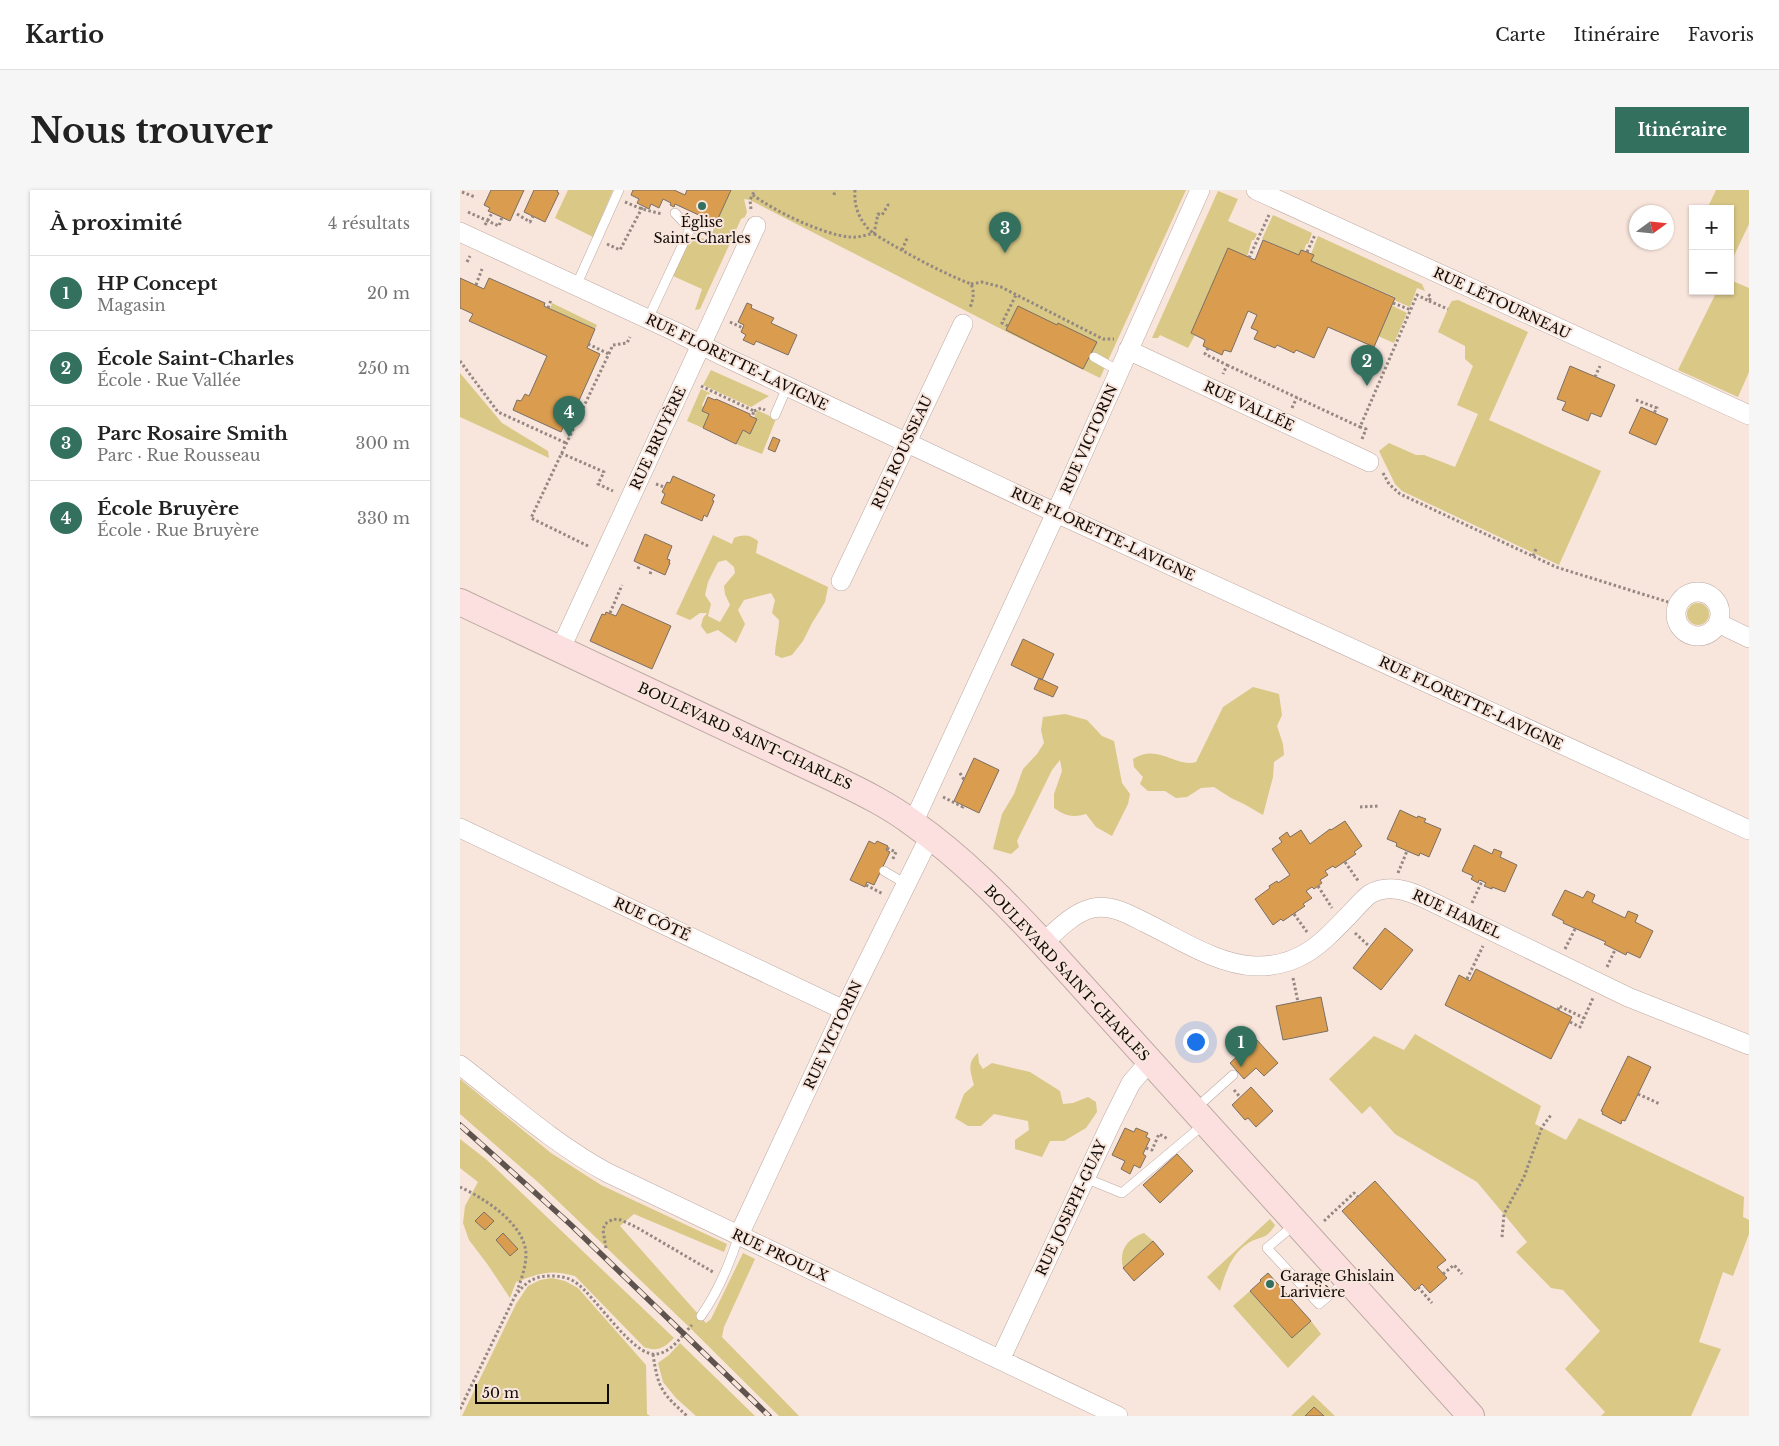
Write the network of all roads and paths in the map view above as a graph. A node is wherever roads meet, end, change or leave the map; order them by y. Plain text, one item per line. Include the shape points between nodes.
1 (835, 190) edge
2 (855, 190) edge
3 (1200, 190) edge
4 (1256, 190) edge
5 (462, 192) dead end
6 (617, 194) edge
7 (753, 195) dead end
8 (834, 195) dead end
9 (475, 197) dead end
10 (891, 206) dead end
11 (642, 207) junction
12 (468, 212) dead end
13 (1271, 213) dead end
14 (517, 214) dead end
15 (671, 214) joint
16 (533, 216) dead end
17 (502, 217) dead end
18 (756, 226) dead end
19 (690, 229) junction
20 (709, 229) dead end
21 (460, 232) edge
22 (874, 233) junction
23 (1316, 233) dead end
24 (908, 236) dead end
25 (620, 250) dead end
26 (902, 250) junction
27 (1307, 252) dead end
28 (1249, 258) dead end
29 (482, 269) dead end
30 (971, 284) junction
31 (476, 285) dead end
32 (576, 286) junction
33 (1428, 294) dead end
34 (1016, 295) junction
35 (551, 300) dead end
36 (1429, 301) junction
37 (1393, 303) dead end
38 (548, 308) dead end
39 (1448, 309) dead end
40 (1411, 310) junction
41 (1005, 316) junction
42 (1012, 318) dead end
43 (648, 319) junction
44 (964, 324) joint
45 (1008, 326) dead end
46 (630, 337) dead end
47 (588, 344) dead end
48 (701, 345) junction
49 (1124, 345) junction
50 (1208, 348) dead end
51 (609, 354) junction
52 (1094, 357) dead end
53 (461, 364) edge
54 (1119, 371) junction
55 (700, 386) dead end
56 (788, 386) junction
57 (713, 392) junction
58 (710, 398) dead end
59 (1636, 400) dead end
60 (1654, 413) dead end
61 (775, 415) dead end
62 (1749, 415) edge
63 (752, 417) dead end
64 (1360, 427) junction
65 (907, 442) junction
66 (566, 443) junction
67 (562, 453) junction
68 (1362, 458) junction
69 (656, 484) dead end
70 (664, 488) dead end
71 (613, 491) dead end
72 (1056, 513) junction
73 (588, 546) dead end
74 (1536, 549) dead end
75 (1532, 556) junction
76 (640, 564) dead end
77 (638, 569) dead end
78 (652, 569) dead end
79 (650, 574) dead end
80 (841, 581) dead end
81 (622, 585) dead end
82 (460, 602) edge
83 (1668, 602) dead end
84 (610, 614) dead end
85 (1718, 623) dead end
86 (1749, 638) edge
87 (560, 650) junction
88 (960, 773) dead end
89 (964, 780) dead end
90 (1378, 806) dead end
91 (1360, 807) dead end
92 (460, 828) edge
93 (921, 829) junction
94 (1749, 830) edge
95 (887, 848) dead end
96 (1407, 851) dead end
97 (895, 855) dead end
98 (1345, 862) dead end
99 (884, 871) dead end
100 (1482, 881) dead end
101 (906, 884) junction
102 (1318, 886) dead end
103 (1398, 889) junction
104 (1368, 896) junction
105 (1466, 918) junction
106 (1343, 921) junction
107 (1490, 930) junction
108 (1043, 943) junction
109 (1290, 961) junction
110 (1467, 979) dead end
111 (1599, 983) junction
112 (1298, 1002) dead end
113 (844, 1010) junction
114 (1558, 1010) dead end
115 (1584, 1018) junction
116 (1570, 1022) dead end
117 (1749, 1045) edge
118 (1150, 1061) junction
119 (460, 1065) edge
120 (1233, 1075) dead end
121 (1638, 1094) dead end
122 (1660, 1104) dead end
123 (1551, 1115) dead end
124 (1200, 1116) junction
125 (1085, 1178) junction
126 (460, 1187) edge
127 (1358, 1197) dead end
128 (1309, 1223) junction
129 (739, 1235) junction
130 (1502, 1237) dead end
131 (606, 1248) dead end
132 (1443, 1274) dead end
133 (1462, 1274) dead end
134 (722, 1277) junction
135 (1347, 1280) junction
136 (1418, 1287) dead end
137 (515, 1296) junction
138 (1432, 1303) dead end
139 (701, 1316) joint
140 (653, 1354) junction
141 (1000, 1360) junction
142 (460, 1409) edge
143 (687, 1416) edge
144 (1118, 1416) edge
145 (1471, 1416) edge

1 - 8 path
2 - 22 path via 857,213
3 - 49 street, RUE VICTORIN
4 - 62 street, RUE LÉTOURNEAU
5 - 9 path
6 - 11 path
6 - 32 lane
7 - 22 path via 774,209 832,233 854,237
10 - 22 path via 888,204 882,215 878,214
11 - 15 path
11 - 25 path
12 - 17 path via 499,226
13 - 28 path
14 - 16 path via 530,222
15 - 19 lane
18 - 48 street, RUE BRUYÈRE
19 - 20 lane
19 - 43 lane
21 - 32 street, RUE FLORETTE-LAVIGNE
22 - 26 path
23 - 27 path
24 - 26 path
26 - 30 path
29 - 31 path
30 - 34 path via 991,284
30 - 44 path via 973,298
32 - 43 street, RUE FLORETTE-LAVIGNE
33 - 36 path via 1431,297
34 - 41 path
34 - 49 path via 1104,339
35 - 38 path
36 - 39 path
36 - 40 path via 1417,295
37 - 40 path
40 - 64 path
41 - 42 path
41 - 45 path via 1002,323
43 - 48 street, RUE FLORETTE-LAVIGNE
44 - 65 street, RUE ROUSSEAU
46 - 51 path via 627,343 613,345
47 - 51 path
48 - 56 street, RUE FLORETTE-LAVIGNE
48 - 87 street, RUE BRUYÈRE
49 - 54 street, RUE VICTORIN
49 - 68 street, RUE VALLÉE
50 - 64 path via 1205,354
51 - 66 path
52 - 54 lane
53 - 66 path via 498,412
54 - 72 street, RUE VICTORIN
55 - 57 path
56 - 61 lane
56 - 65 street, RUE FLORETTE-LAVIGNE
57 - 58 path
57 - 63 path via 754,411
59 - 60 path via 1657,408
64 - 68 path via 1366,429
65 - 72 street, RUE FLORETTE-LAVIGNE
65 - 80 street, RUE ROUSSEAU
66 - 67 path
67 - 71 path via 604,472 598,484
67 - 73 path via 531,518
68 - 75 path via 1377,465 1400,494
69 - 70 path
72 - 93 street, RUE VICTORIN
72 - 94 street, RUE FLORETTE-LAVIGNE
74 - 75 path
75 - 83 path via 1556,568
76 - 77 path
78 - 79 path
81 - 84 path
82 - 87 street, BOULEVARD SAINT-CHARLES
85 - 86 street
87 - 93 street, BOULEVARD SAINT-CHARLES via 812,767 869,796
88 - 89 path
90 - 91 path
92 - 113 street, RUE CÔTÉ
93 - 101 street, RUE VICTORIN
93 - 108 street, BOULEVARD SAINT-CHARLES via 974,874
95 - 97 path via 896,852
96 - 103 path via 1398,871
98 - 104 path
99 - 101 lane
100 - 105 path
101 - 113 street, RUE VICTORIN
102 - 106 path
103 - 104 street, RUE HAMEL via 1382,890
103 - 105 street, RUE HAMEL
104 - 106 street, RUE HAMEL
105 - 107 street, RUE HAMEL
106 - 109 street, RUE HAMEL via 1317,948
107 - 110 path
107 - 111 street, RUE HAMEL
108 - 109 street, RUE HAMEL via 1083,911 1103,907 1130,915 1213,956 1241,965 1270,966
108 - 118 street, BOULEVARD SAINT-CHARLES
109 - 112 path
111 - 115 path
111 - 117 street, RUE HAMEL
113 - 129 street, RUE VICTORIN
114 - 115 path via 1559,1006
115 - 116 path via 1580,1027
118 - 124 street, BOULEVARD SAINT-CHARLES
118 - 125 street, RUE JOSEPH-GUAY via 1131,1083
119 - 129 street, RUE PROULX via 592,1165
120 - 124 lane
121 - 122 path
123 - 130 path via 1542,1127 1524,1177 1504,1214
124 - 125 lane via 1122,1193
124 - 128 street, BOULEVARD SAINT-CHARLES
125 - 141 street, RUE JOSEPH-GUAY
126 - 137 path via 487,1201 522,1239 525,1264
127 - 128 path via 1354,1193
128 - 135 street, BOULEVARD SAINT-CHARLES
128 - 135 lane via 1267,1248 1319,1304
129 - 134 lane
129 - 141 street, RUE PROULX
131 - 134 path via 605,1224 613,1219 621,1220
132 - 133 path via 1454,1265
134 - 139 lane
135 - 145 street, BOULEVARD SAINT-CHARLES
136 - 138 path
137 - 140 path via 533,1278 567,1278 584,1290 628,1338 646,1353
137 - 142 path
139 - 140 path via 667,1351
140 - 143 path via 660,1387
141 - 144 street, RUE PROULX

